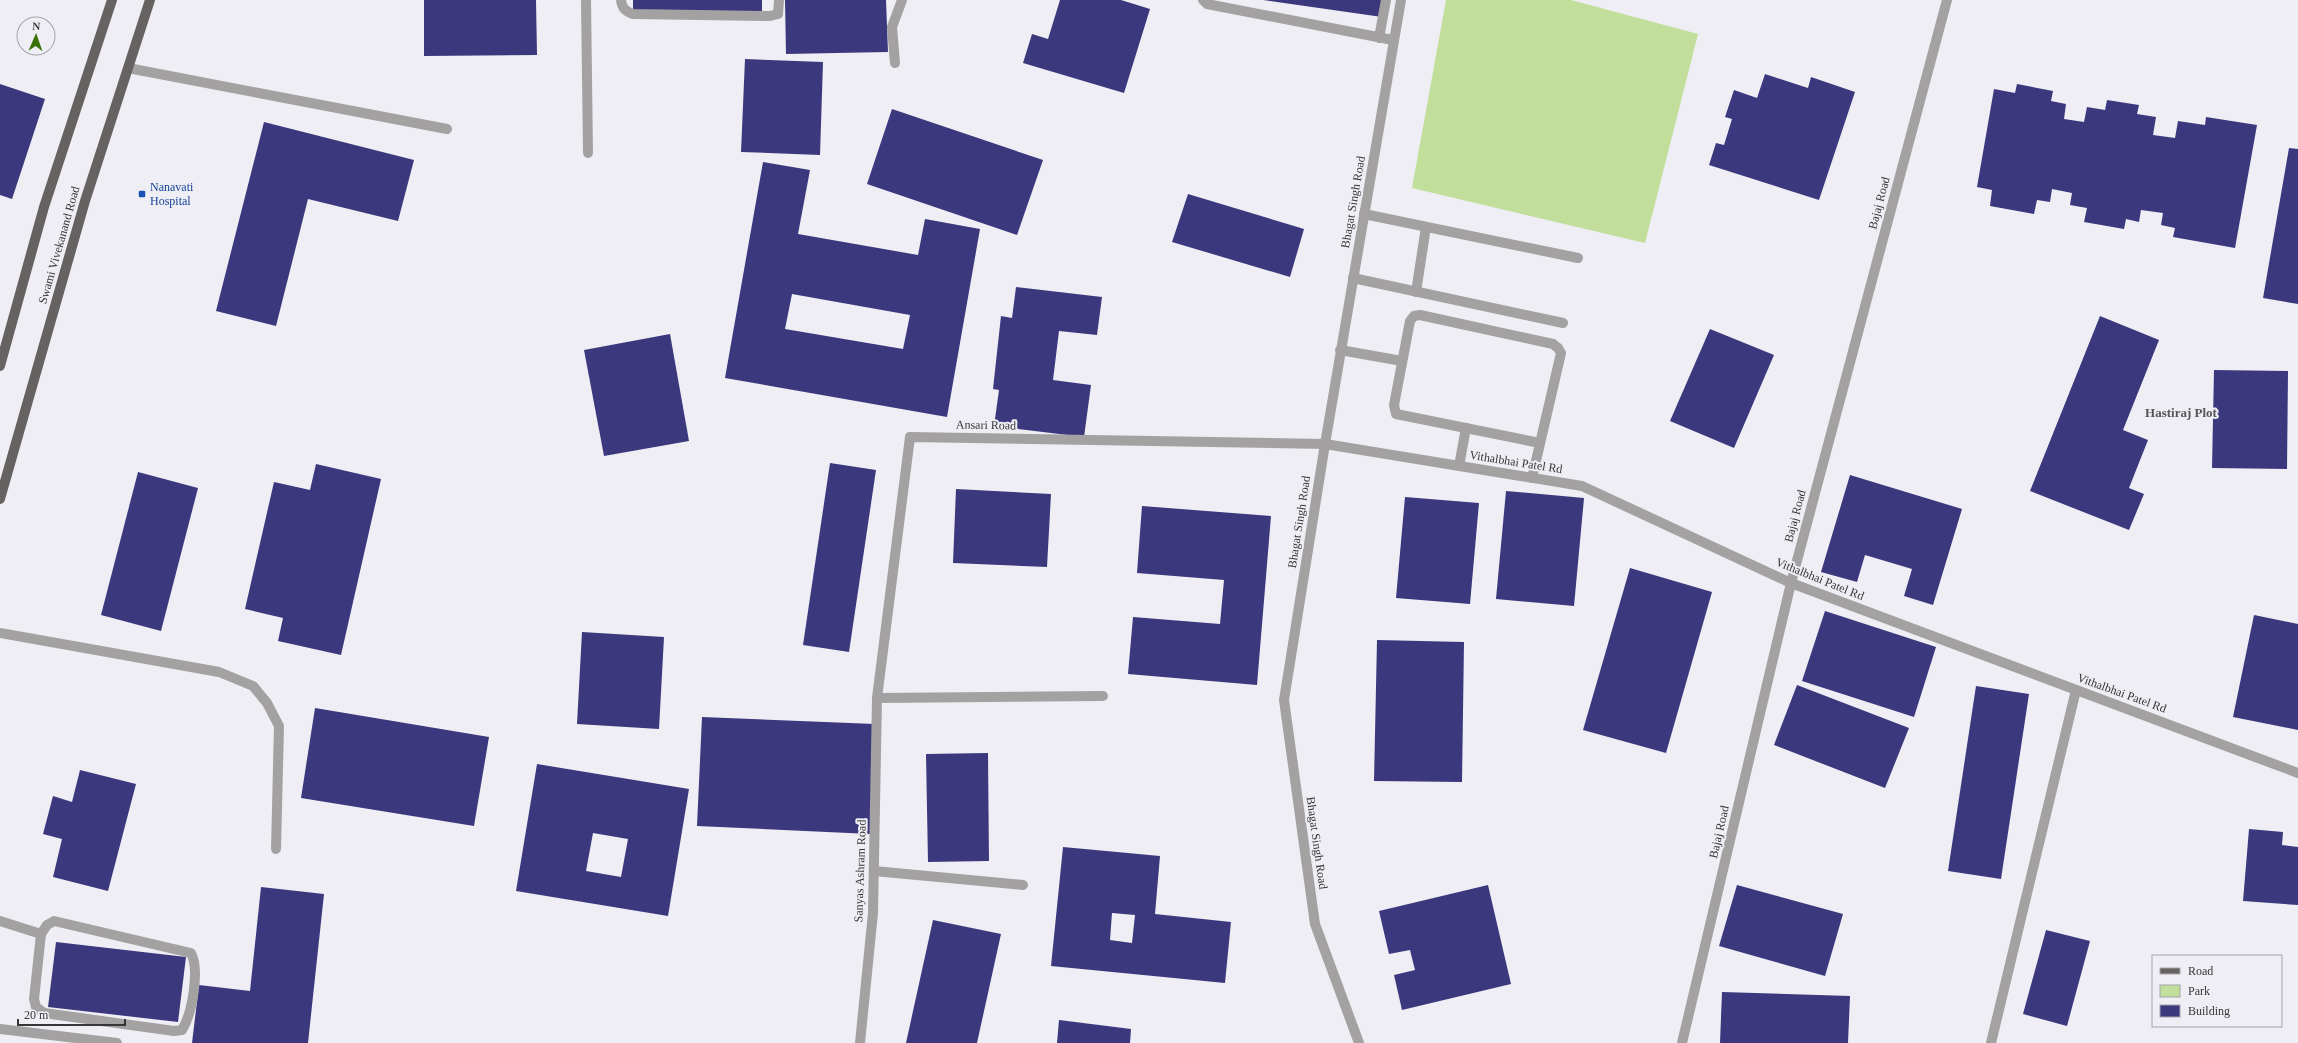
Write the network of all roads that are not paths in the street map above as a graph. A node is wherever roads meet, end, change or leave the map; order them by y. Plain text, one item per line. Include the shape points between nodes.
1 (112, 0) edge
2 (150, 0) edge
3 (586, 0) edge
4 (621, 0) edge
5 (779, 0) edge
6 (902, 0) edge
7 (1203, 0) edge
8 (1386, 0) edge
9 (1401, 0) edge
10 (1947, 0) edge
11 (1379, 38) junction
12 (1393, 40) junction
13 (895, 63) dead end
14 (128, 68) junction
15 (447, 129) dead end
16 (588, 152) dead end
17 (1364, 214) junction
18 (1426, 227) junction
19 (1578, 258) dead end
20 (1353, 278) junction
21 (1416, 292) junction
22 (1563, 323) dead end
23 (1340, 350) junction
24 (1402, 361) junction
25 (0, 366) edge
26 (1466, 428) junction
27 (1540, 443) junction
28 (1324, 444) junction
29 (1459, 466) junction
30 (1532, 478) junction
31 (0, 499) edge
32 (1791, 583) junction
33 (0, 633) edge
34 (2076, 690) junction
35 (1103, 696) dead end
36 (878, 698) junction
37 (2298, 773) edge
38 (276, 849) dead end
39 (874, 871) junction
40 (1023, 885) dead end
41 (0, 921) edge
42 (42, 934) junction
43 (0, 1029) edge
44 (117, 1043) edge
45 (860, 1043) edge
46 (1360, 1043) edge
47 (1682, 1043) edge
48 (1990, 1043) edge

1 - 25 main road, Swami Vivekanand Road via 44,207
2 - 14 main road, Swami Vivekanand Road
3 - 16 street
4 - 5 street via 626,12 633,14 770,16 778,14
6 - 13 street via 892,26
7 - 11 street via 1207,4
8 - 11 street
9 - 12 street, Bhagat Singh Road
10 - 32 street, Bajaj Road
11 - 12 street
12 - 17 street, Bhagat Singh Road
14 - 15 street
14 - 31 main road, Swami Vivekanand Road via 85,201
17 - 18 street
17 - 20 street, Bhagat Singh Road
18 - 19 street
18 - 21 street
20 - 21 street
20 - 23 street, Bhagat Singh Road
21 - 22 street
23 - 24 street
23 - 28 street, Bhagat Singh Road
24 - 26 street via 1394,405 1396,414
24 - 27 street via 1410,321 1414,316 1420,315 1553,344 1561,353
26 - 27 street
26 - 29 street
27 - 30 street
28 - 29 street, Vithalbhai Patel Rd
28 - 36 street, Ansari Road via 910,437
28 - 46 street, Bhagat Singh Road via 1284,700 1315,924
29 - 30 street, Vithalbhai Patel Rd
30 - 32 street, Vithalbhai Patel Rd via 1582,486
32 - 34 street, Vithalbhai Patel Rd
32 - 47 street, Bajaj Road
33 - 38 street via 220,672 253,686 267,703 279,726
34 - 37 street, Vithalbhai Patel Rd
34 - 48 street
35 - 36 street
36 - 39 street, Sanyas Ashram Road
39 - 40 street
39 - 45 street, Sanyas Ashram Road via 873,913
41 - 42 street
42 - 42 street via 47,925 54,922 191,953 196,971 186,1022 182,1030 44,1013 36,1007 34,999
43 - 44 street

